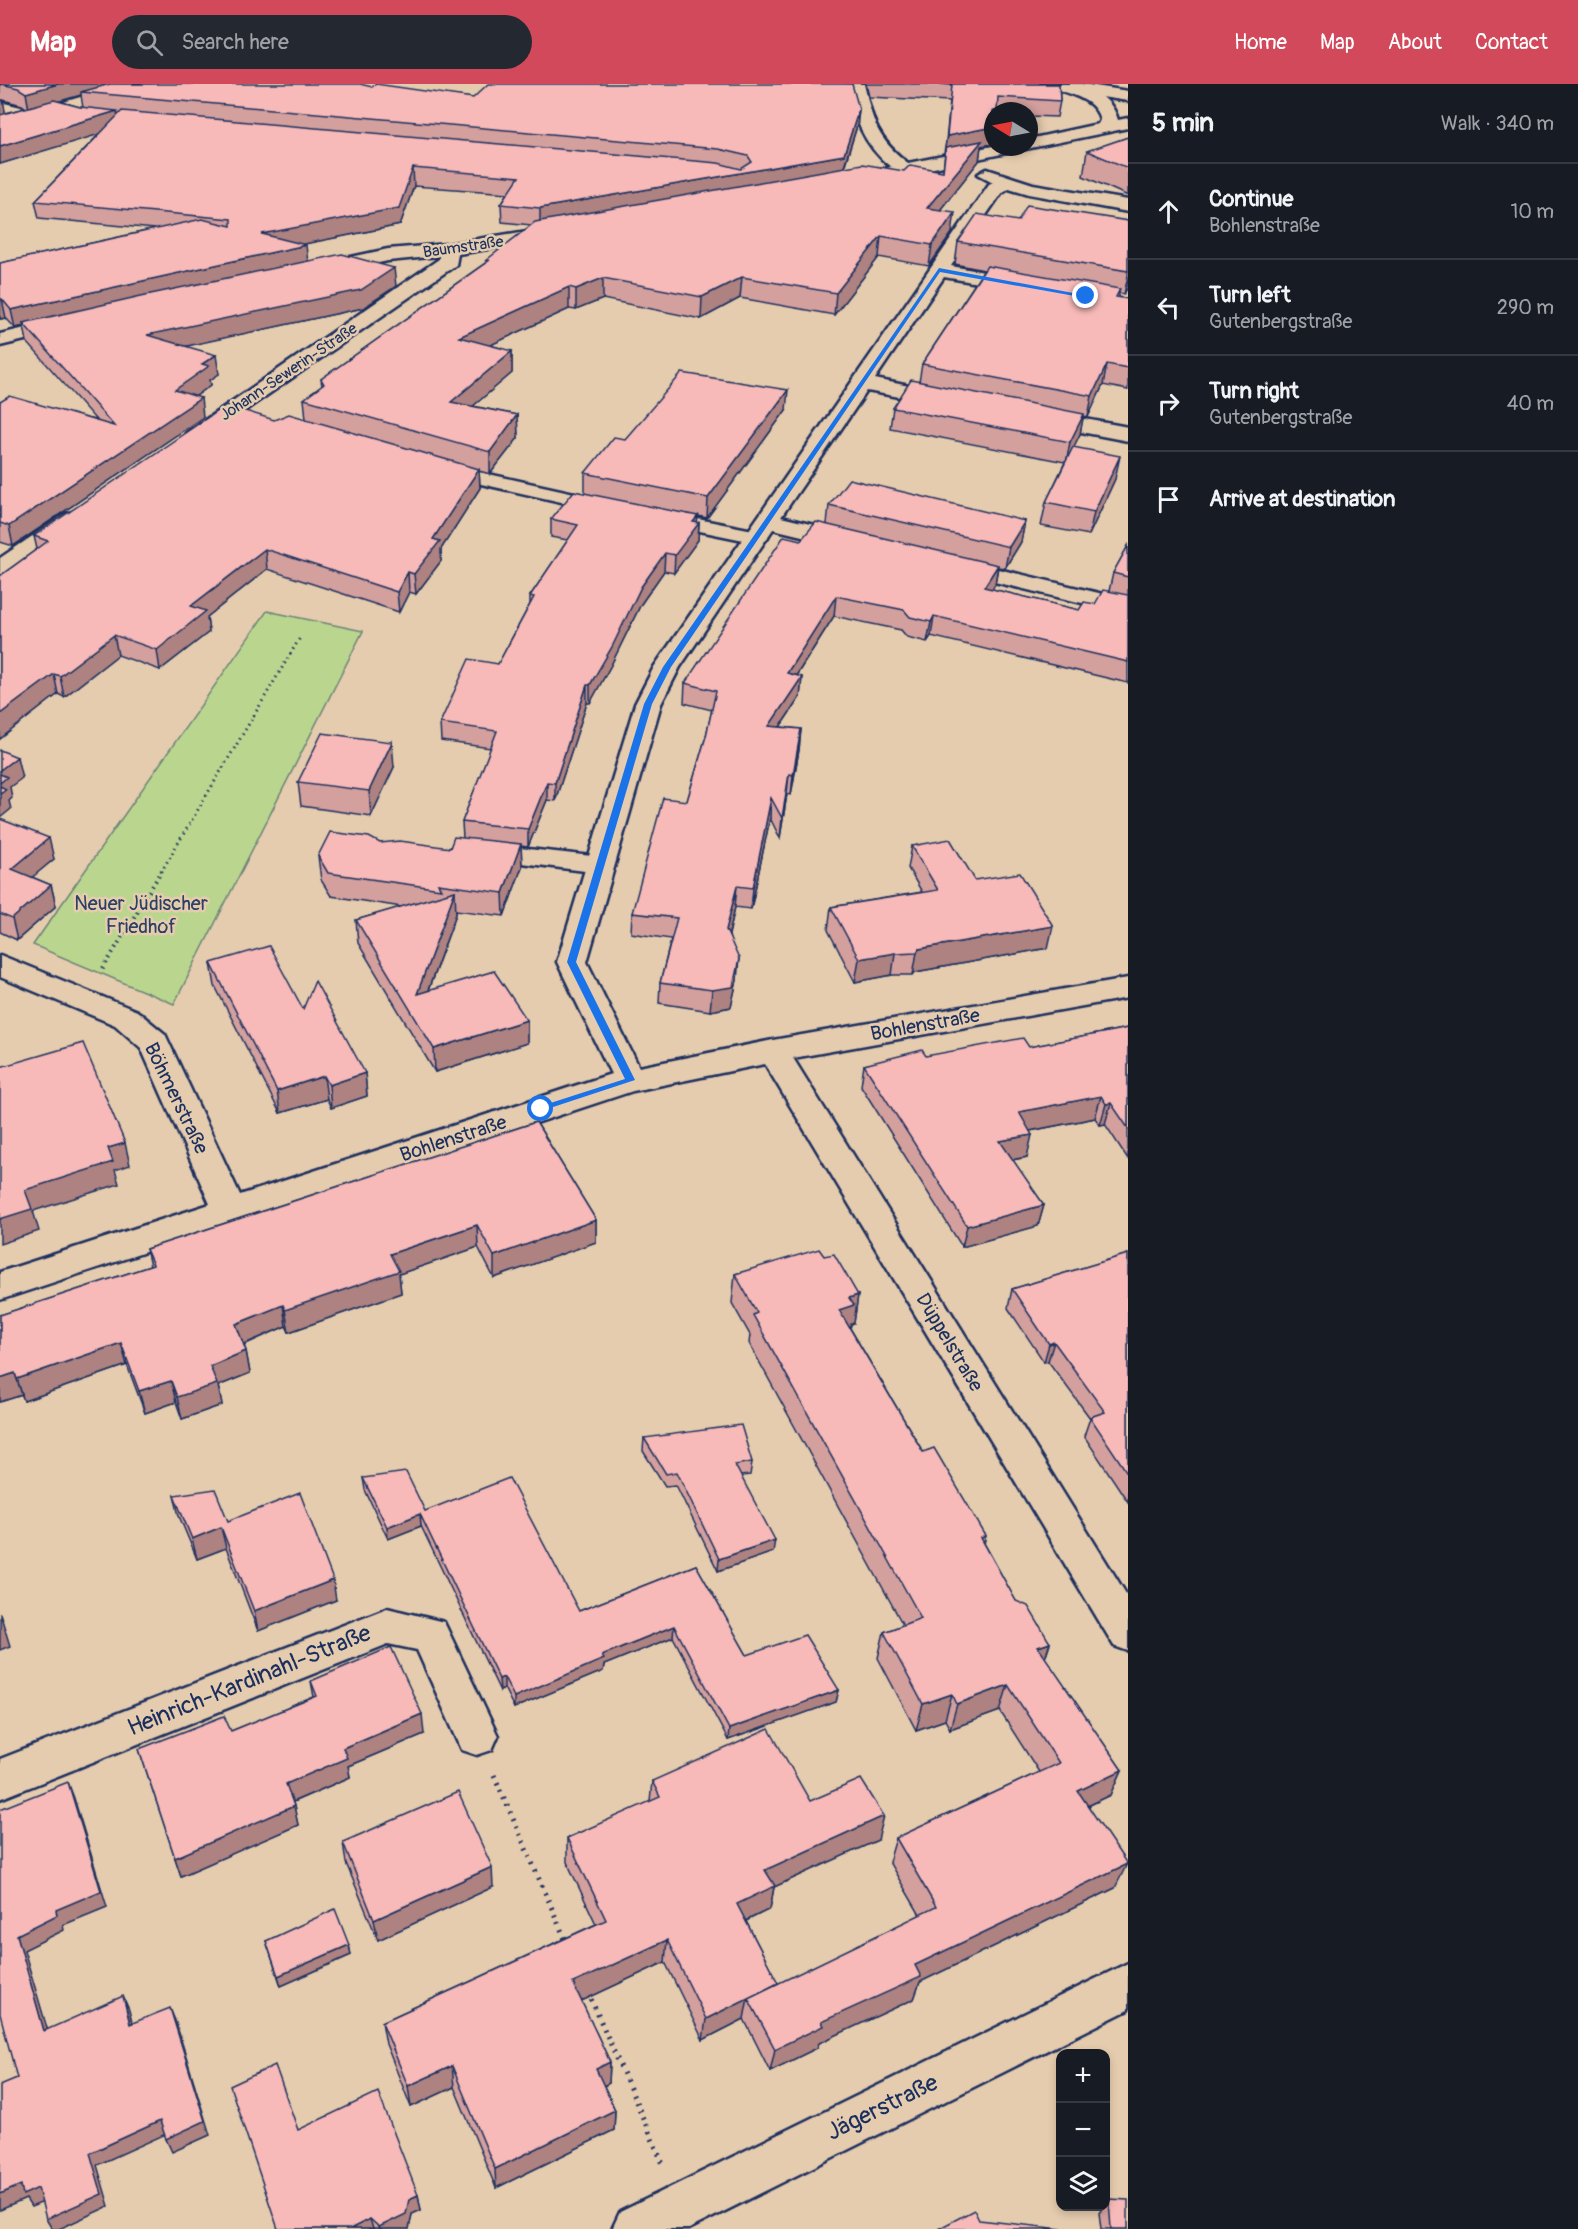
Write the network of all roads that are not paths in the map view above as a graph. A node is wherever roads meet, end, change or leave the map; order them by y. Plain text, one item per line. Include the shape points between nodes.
1 (142, 84) edge
2 (856, 84) edge
3 (1057, 85) edge
4 (1128, 96) edge
5 (0, 107) edge
6 (59, 109) junction
7 (27, 118) junction
8 (93, 118) edge
9 (1128, 123) edge
10 (0, 126) edge
11 (1104, 128) junction
12 (1038, 142) edge
13 (984, 154) edge
14 (963, 158) junction
15 (906, 170) junction
16 (1008, 182) junction
17 (837, 183) edge
18 (1128, 206) edge
19 (573, 229) edge
20 (448, 250) junction
21 (939, 270) junction
22 (306, 272) edge
23 (1039, 288) edge
24 (86, 320) edge
25 (0, 340) edge
26 (861, 383) junction
27 (966, 403) edge
28 (234, 408) junction
29 (1012, 412) edge
30 (257, 415) edge
31 (1128, 434) edge
32 (177, 447) edge
33 (428, 465) edge
34 (87, 509) edge
35 (621, 509) edge
36 (644, 514) edge
37 (764, 529) junction
38 (871, 545) edge
39 (927, 559) edge
40 (0, 569) edge
41 (1118, 604) edge
42 (460, 850) edge
43 (601, 866) junction
44 (0, 965) edge
45 (1128, 988) edge
46 (773, 1052) junction
47 (630, 1080) junction
48 (230, 1211) junction
49 (0, 1286) edge
50 (1128, 1633) edge
51 (477, 1736) road end
52 (0, 1779) edge
53 (1128, 1986) edge
54 (637, 2229) edge

1 - 6 street
2 - 15 street via 868,135 874,145
3 - 4 street
3 - 11 street via 1090,96 1104,106 1109,120
5 - 7 street
6 - 7 street
6 - 8 street
7 - 10 street
9 - 11 street
11 - 12 street
13 - 14 street
14 - 15 street
14 - 16 street via 990,176
15 - 17 street
16 - 18 street
16 - 21 street via 995,188
19 - 20 street, Baumstraße
20 - 22 street, Baumstraße via 388,255
20 - 28 street, Johann-Sewerin-Straße via 450,261
21 - 23 street
21 - 26 street
24 - 25 street
26 - 27 street
26 - 37 street
28 - 30 lane
28 - 32 street, Johann-Sewerin-Straße
29 - 31 street
33 - 35 lane
34 - 40 street
36 - 37 lane
37 - 38 street
37 - 43 street via 667,667 648,704
39 - 41 street
42 - 43 lane
43 - 47 street via 572,962
44 - 48 street, Böhmerstraße via 126,1018 154,1042
45 - 46 street, Bohlenstraße
46 - 47 street, Bohlenstraße
46 - 50 street, Düppelstraße
47 - 48 street, Bohlenstraße
48 - 49 street, Bohlenstraße
51 - 52 street, Heinrich-Kardinahl-Straße via 430,1635 387,1626
53 - 54 street, Jägerstraße

